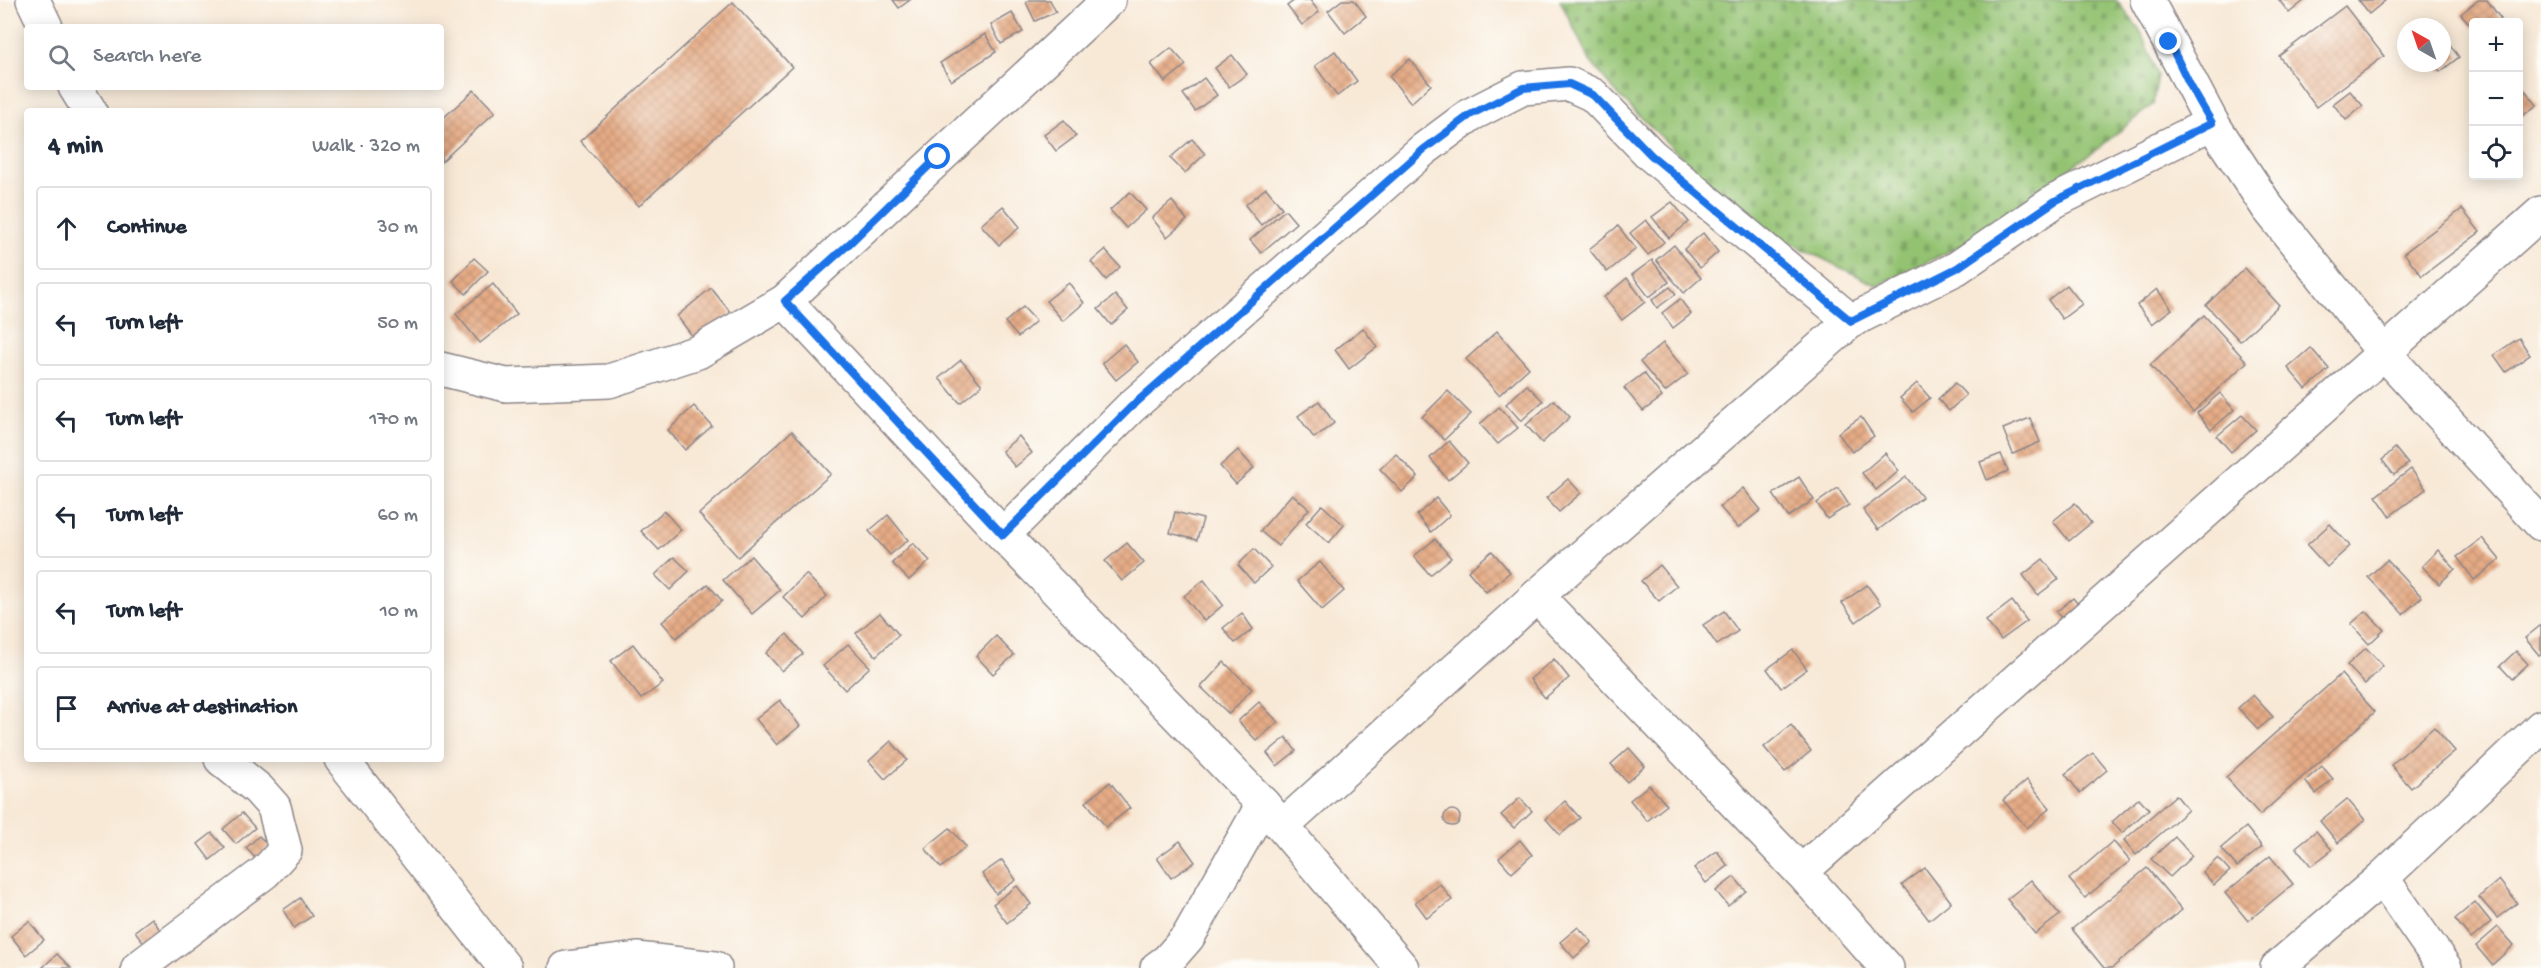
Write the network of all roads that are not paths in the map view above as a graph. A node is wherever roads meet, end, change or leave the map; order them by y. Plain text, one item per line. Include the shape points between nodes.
1 (33, 0) edge
2 (1109, 0) edge
3 (2147, 0) edge
4 (45, 24) edge
5 (77, 90) edge
6 (88, 108) edge
7 (2212, 123) junction
8 (2541, 213) edge
9 (785, 301) junction
10 (1851, 321) junction
11 (2385, 354) junction
12 (444, 370) edge
13 (2541, 524) edge
14 (1003, 535) junction
15 (1537, 596) junction
16 (2541, 727) edge
17 (225, 762) edge
18 (343, 762) edge
19 (1273, 815) junction
20 (1801, 872) junction
21 (2382, 878) junction
22 (138, 968) edge
23 (505, 968) edge
24 (566, 968) edge
25 (715, 968) edge
26 (1157, 968) edge
27 (1402, 968) edge
28 (1887, 968) edge
29 (2277, 968) edge
30 (2445, 968) edge

1 - 4 street
2 - 9 street
3 - 7 street
5 - 6 street
7 - 10 street via 2055,201 1957,268
7 - 11 street via 2268,207
8 - 11 street
9 - 12 street via 698,352 609,381 506,385
9 - 14 street
10 - 14 street via 1651,155 1593,95 1569,84 1523,88 1470,115 1423,150 1130,408
10 - 15 street
11 - 13 street
11 - 20 street
14 - 19 street
15 - 19 street
15 - 20 street
16 - 21 street
17 - 22 street via 274,807 285,850 266,872
18 - 23 street
19 - 26 street via 1188,937
19 - 27 street
20 - 28 street
21 - 29 street
21 - 30 street
24 - 25 street via 637,959

